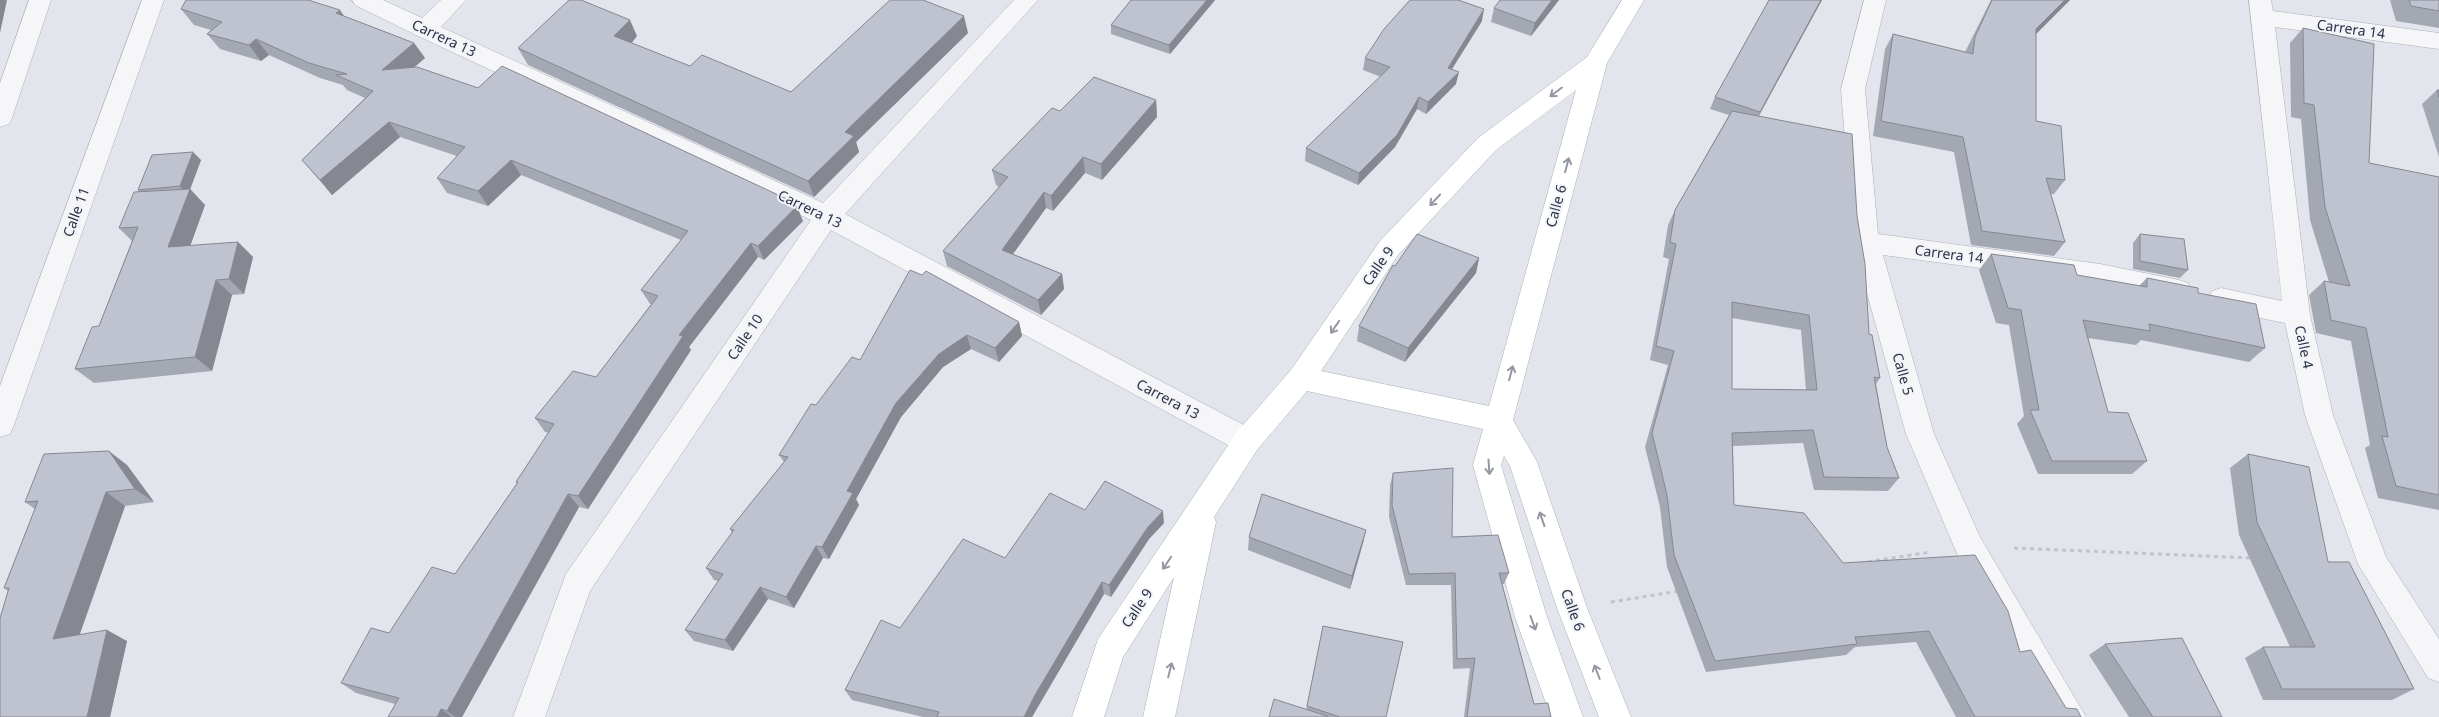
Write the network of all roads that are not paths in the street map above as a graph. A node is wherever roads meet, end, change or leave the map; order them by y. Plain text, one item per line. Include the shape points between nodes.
1 (40, 0) edge
2 (153, 0) edge
3 (363, 0) edge
4 (455, 0) edge
5 (1027, 0) edge
6 (1633, 0) edge
7 (1875, 0) edge
8 (2261, 8) edge
9 (424, 29) junction
10 (2439, 41) edge
11 (1595, 63) junction
12 (0, 118) edge
13 (827, 216) junction
14 (1866, 243) junction
15 (2297, 315) junction
16 (1301, 378) junction
17 (1498, 420) junction
18 (0, 425) edge
19 (1247, 442) junction
20 (1204, 508) junction
21 (2439, 667) edge
22 (529, 717) edge
23 (1088, 717) edge
24 (1158, 717) edge
25 (1567, 717) edge
26 (1615, 717) edge
27 (2070, 717) edge

1 - 12 street
2 - 18 street, Calle 11
3 - 9 street, Carrera 13
4 - 9 street
5 - 13 street, Calle 10
6 - 11 street, Calle 6
7 - 14 street, Calle 5 via 1853,89
8 - 10 street, Carrera 14
8 - 15 street, Calle 4
9 - 13 street, Carrera 13
11 -> 16 street, Calle 9 via 1487,144 1389,248
17 -> 11 street, Calle 6
13 - 19 street, Carrera 13
13 - 22 street, Calle 10 via 577,584
14 - 15 street, Carrera 14 via 2100,274
14 - 27 street, Calle 5 via 1920,434 1969,546
15 - 21 street, Calle 4 via 2319,415 2373,564
16 - 17 street
16 - 19 street, Calle 9
17 -> 25 street, Calle 6 via 1487,465 1531,617
26 -> 17 street, Calle 6 via 1572,608 1523,462
19 - 20 street, Calle 9
20 -> 23 street, Calle 9 via 1109,650
24 -> 20 street, Calle 9

